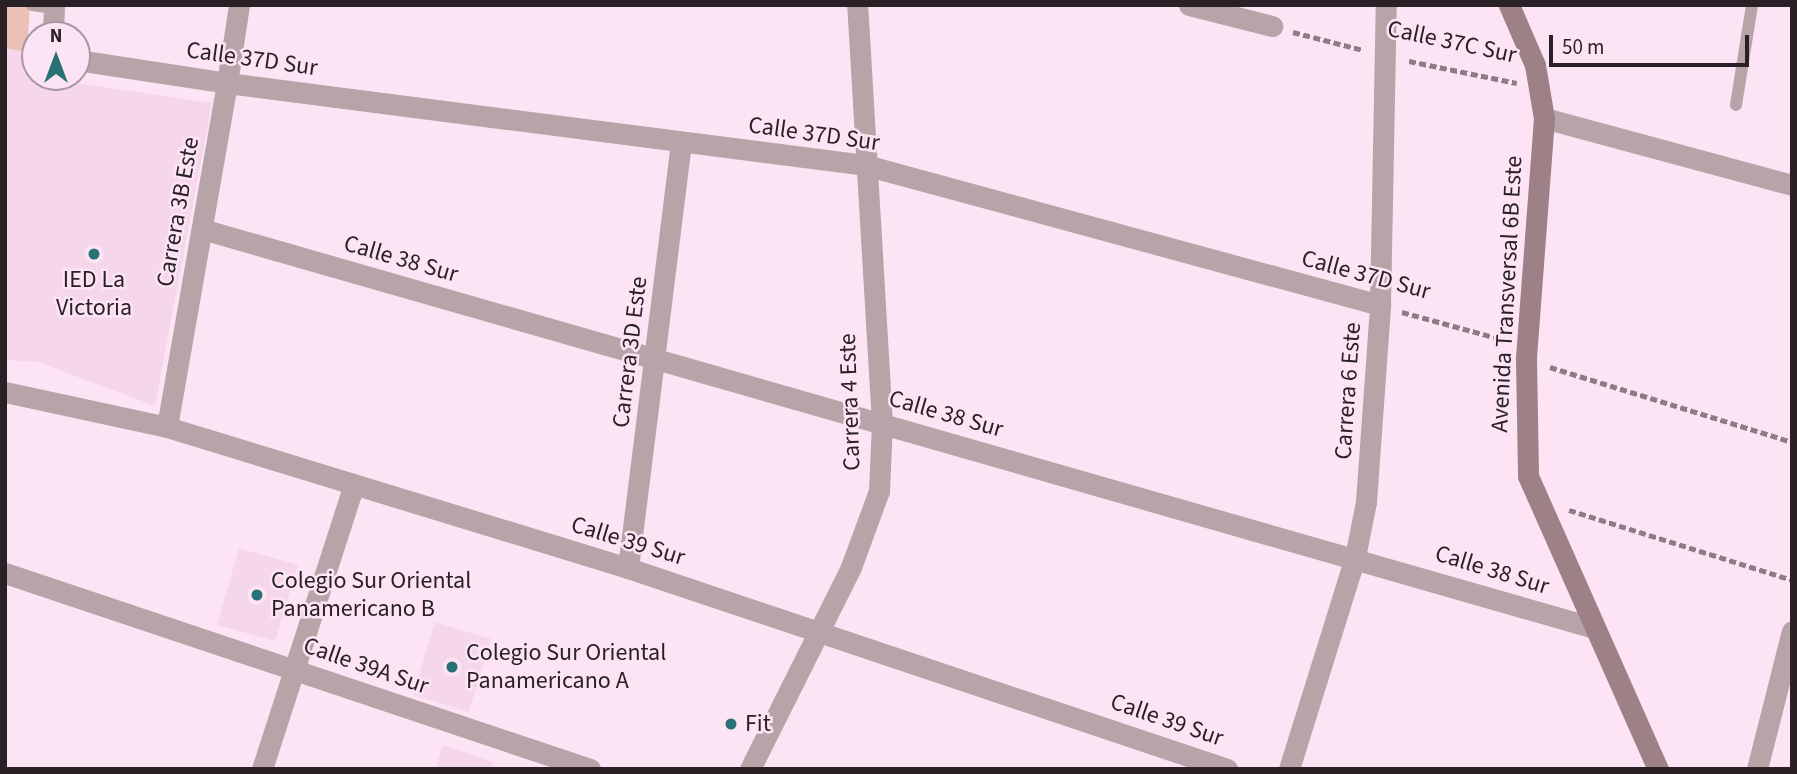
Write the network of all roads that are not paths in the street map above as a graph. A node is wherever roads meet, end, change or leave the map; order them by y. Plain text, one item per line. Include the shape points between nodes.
1 (239, 5) edge
2 (857, 5) edge
3 (1189, 5) edge
4 (1386, 5) edge
5 (1509, 5) edge
6 (1752, 5) edge
7 (1272, 26) road end
8 (91, 62) edge
9 (227, 83) junction
10 (1736, 105) dead end
11 (1544, 118) junction
12 (681, 142) junction
13 (865, 165) junction
14 (1792, 185) edge
15 (202, 229) junction
16 (1380, 305) junction
17 (656, 361) junction
18 (5, 391) edge
19 (882, 423) junction
20 (167, 427) junction
21 (354, 485) junction
22 (1355, 556) junction
23 (628, 568) junction
24 (5, 573) edge
25 (1594, 628) junction
26 (822, 630) junction
27 (1791, 634) edge
28 (295, 670) junction
29 (587, 768) edge
30 (262, 769) edge
31 (750, 769) edge
32 (1227, 769) edge
33 (1289, 769) edge
34 (1658, 769) edge
35 (1757, 769) edge

1 - 9 street, Carrera 3B Este
2 - 13 street, Carrera 4 Este
3 - 7 street
4 - 16 street, Carrera 6 Este
5 - 11 main road, Avenida Transversal 6B Este via 1541,88
6 - 10 lane
8 - 9 street, Calle 37D Sur
9 - 12 street, Calle 37D Sur
9 - 15 street, Carrera 3B Este
11 - 14 street
11 - 25 main road, Avenida Transversal 6B Este via 1526,352 1528,476
12 - 13 street, Calle 37D Sur
12 - 17 street, Carrera 3D Este
13 - 16 street, Calle 37D Sur
13 - 19 street, Carrera 4 Este
15 - 17 street, Calle 38 Sur
15 - 20 street, Carrera 3B Este
16 - 22 street, Carrera 6 Este via 1366,502
17 - 19 street, Calle 38 Sur
17 - 23 street, Carrera 3D Este
18 - 20 street, Calle 39 Sur
19 - 22 street, Calle 38 Sur
19 - 26 street, Carrera 4 Este via 879,491
20 - 21 street, Calle 39 Sur
21 - 23 street, Calle 39 Sur
21 - 28 street
22 - 25 street, Calle 38 Sur
22 - 33 street, Carrera 6 Este
23 - 26 street, Calle 39 Sur
24 - 28 street, Calle 39A Sur
25 - 34 main road, Avenida Transversal 6B Este
26 - 31 street, Carrera 4 Este
26 - 32 street, Calle 39 Sur
27 - 35 street
28 - 29 street, Calle 39A Sur
28 - 30 street

